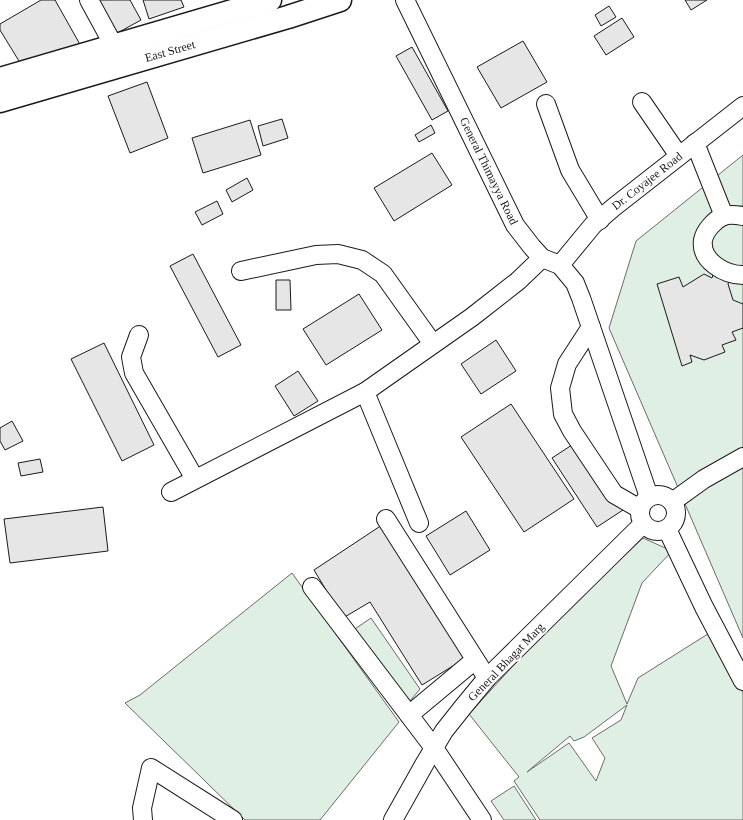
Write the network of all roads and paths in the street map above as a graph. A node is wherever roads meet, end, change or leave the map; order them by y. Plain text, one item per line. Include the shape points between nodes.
1 (90, 0) edge
2 (270, 0) edge
3 (340, 0) edge
4 (405, 0) edge
5 (114, 46) junction
6 (0, 79) edge
7 (0, 101) edge
8 (642, 102) dead end
9 (546, 104) dead end
10 (743, 106) edge
11 (695, 143) junction
12 (679, 156) junction
13 (724, 216) junction
14 (743, 216) edge
15 (600, 220) junction
16 (542, 258) junction
17 (560, 265) junction
18 (242, 272) dead end
19 (743, 275) edge
20 (591, 327) junction
21 (139, 335) dead end
22 (433, 344) junction
23 (365, 392) junction
24 (743, 457) edge
25 (196, 479) junction
26 (171, 492) dead end
27 (672, 502) junction
28 (644, 510) junction
29 (386, 519) dead end
30 (419, 523) dead end
31 (666, 529) junction
32 (312, 587) dead end
33 (475, 660) junction
34 (487, 678) junction
35 (743, 681) edge
36 (409, 714) junction
37 (434, 748) junction
38 (143, 820) edge
39 (233, 820) edge
40 (393, 820) edge
41 (482, 820) edge

1 - 5 street
2 - 5 main road, East Street
3 - 7 main road, East Street
4 - 16 street, General Thimayya Road via 515,225
5 - 6 main road, East Street
8 - 12 street
9 - 15 street via 570,170
10 - 11 street, Dr. Coyajee Road
11 - 12 street, Dr. Coyajee Road
11 - 13 street
12 - 15 street, Dr. Coyajee Road
13 - 14 street
13 - 19 street via 714,222 703,238 706,255 723,271
15 - 17 street, Dr. Coyajee Road
16 - 17 street, General Thimayya Road
16 - 22 street via 518,281
17 - 20 street via 575,283
18 - 22 street via 316,255 338,254 362,260 383,274
20 - 28 street
20 - 28 street via 567,364 560,388 563,414 614,494
21 - 25 street via 132,358 134,372
22 - 23 street
23 - 25 street
23 - 30 street
24 - 27 street
25 - 26 street
27 - 28 street via 659,494
27 - 31 street via 676,516
28 - 31 street via 652,530
28 - 34 street, General Bhagat Marg
29 - 33 street
31 - 35 street
32 - 36 street
33 - 34 street
33 - 36 street
34 - 37 street, General Bhagat Marg
36 - 37 street
37 - 40 street, General Bhagat Marg
37 - 41 street
38 - 39 street via 142,808 151,768

